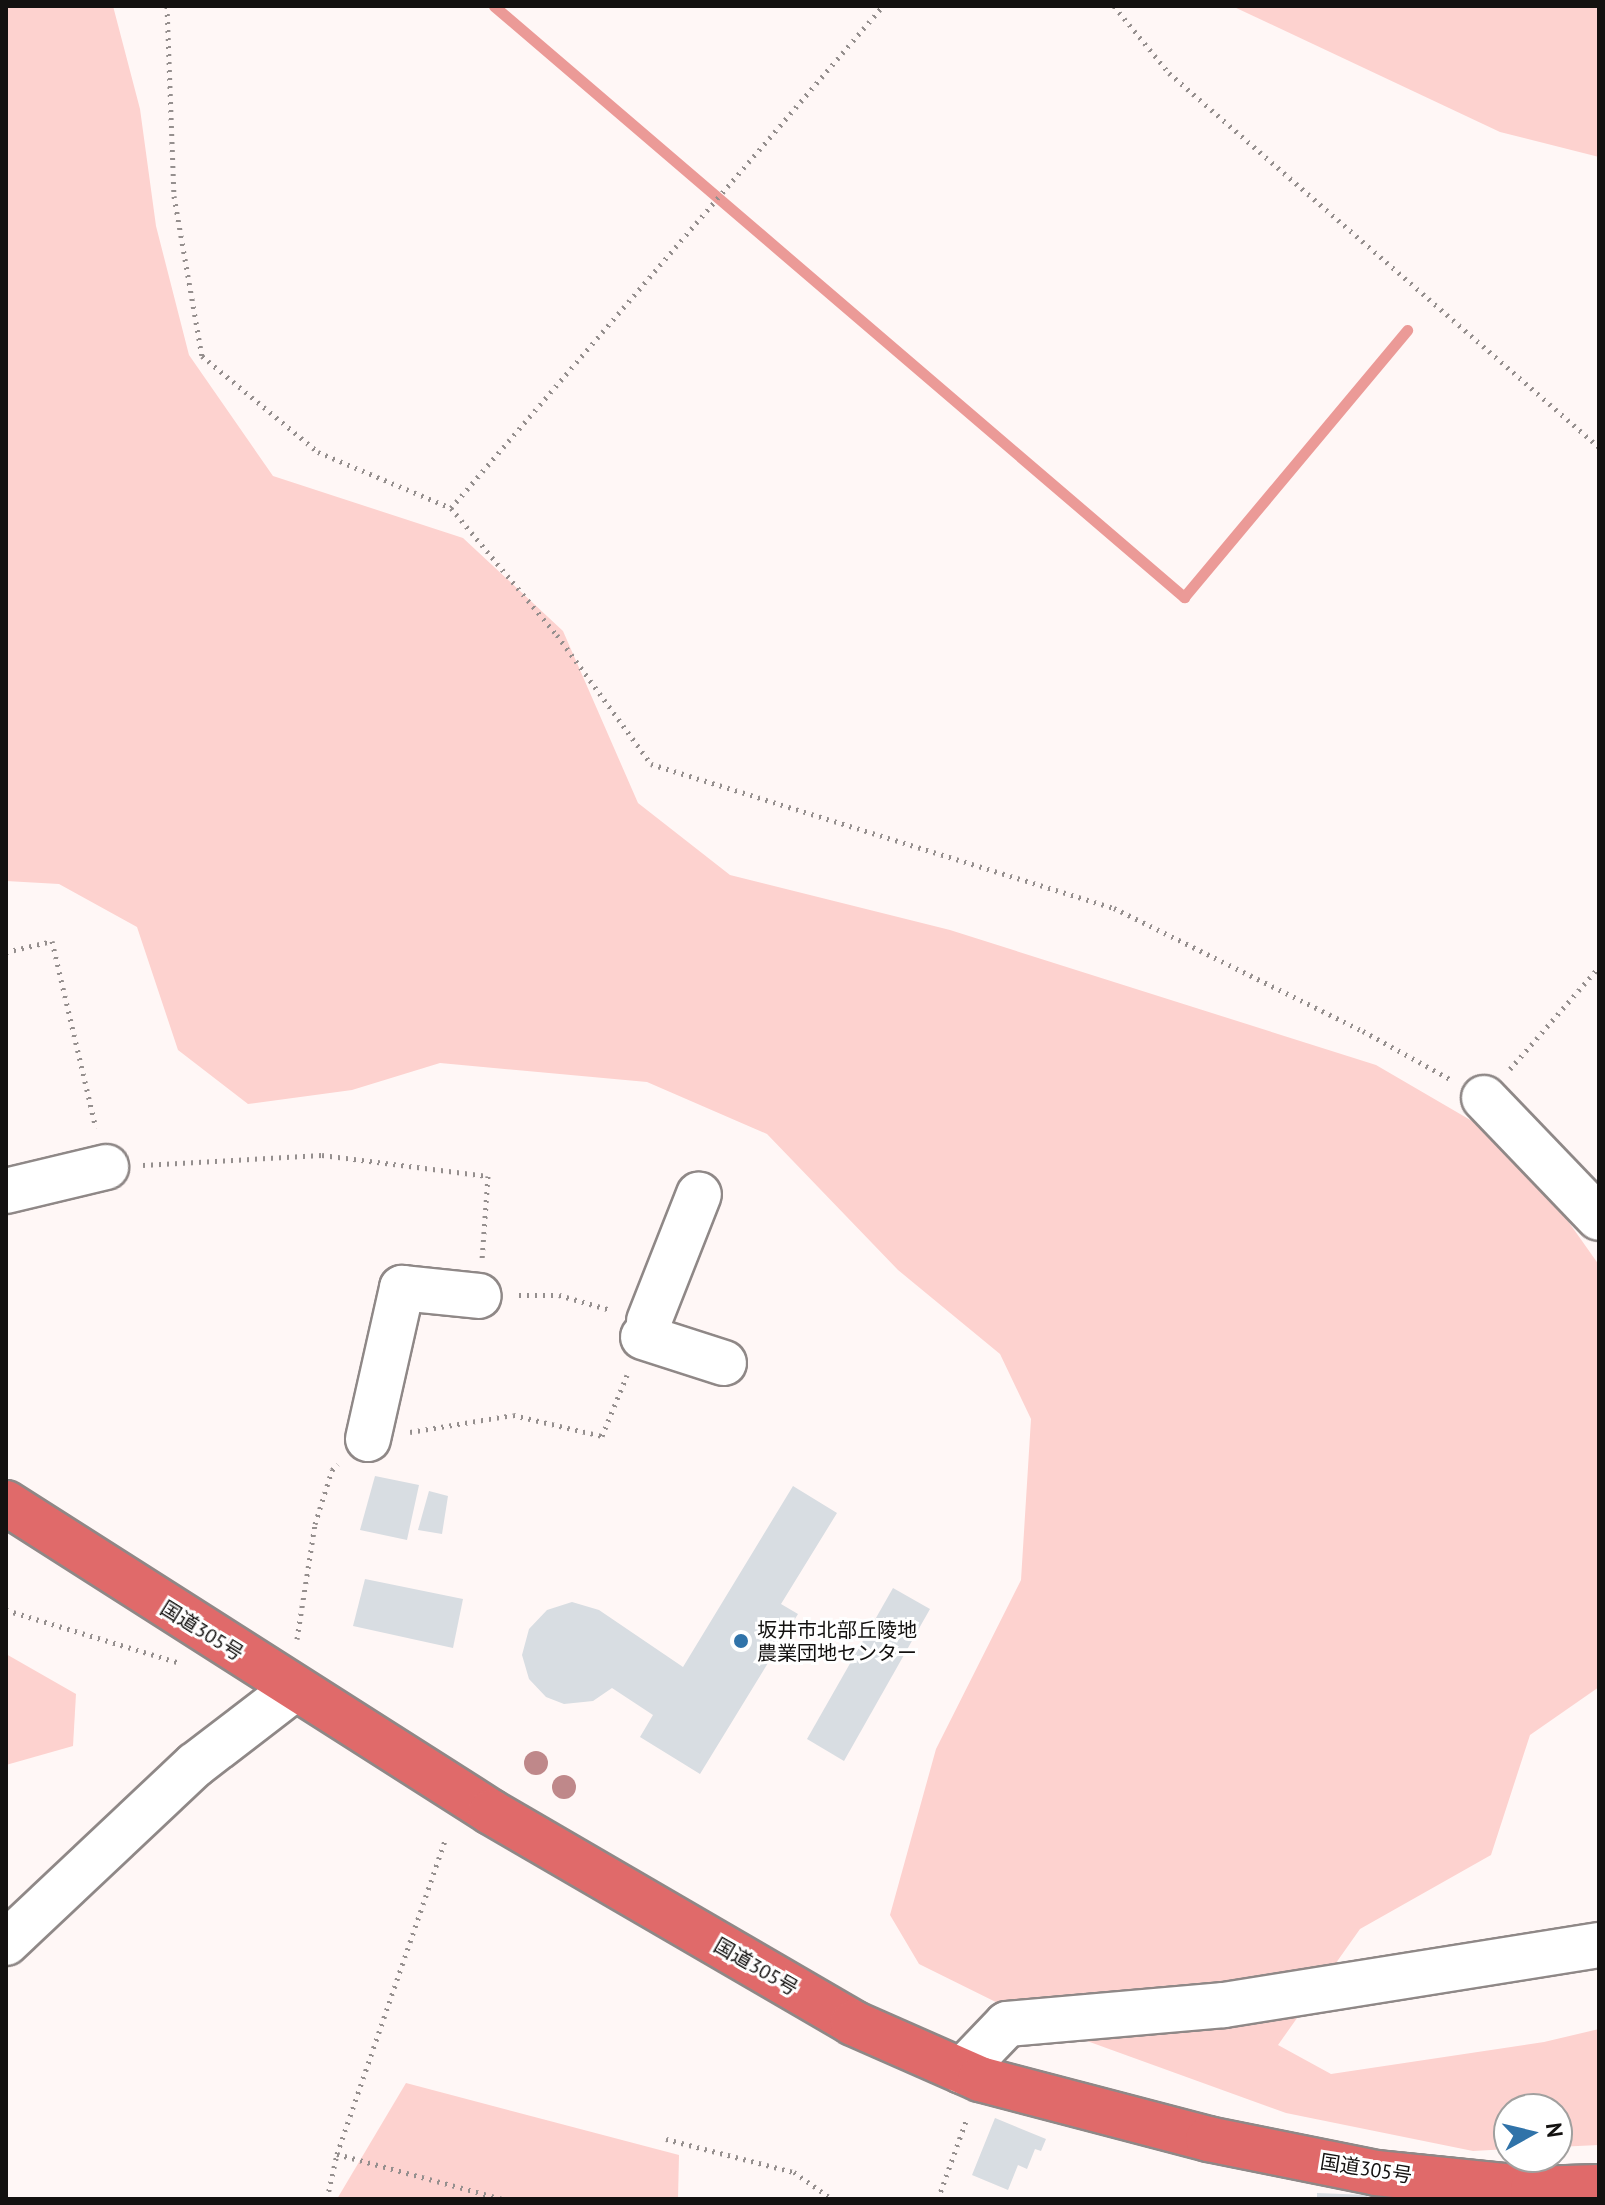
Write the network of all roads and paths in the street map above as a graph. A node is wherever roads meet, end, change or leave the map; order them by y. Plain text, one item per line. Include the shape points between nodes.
1 (167, 6) edge
2 (883, 6) edge
3 (1114, 6) edge
4 (1599, 447) edge
5 (451, 508) junction
6 (1599, 967) edge
7 (1484, 1098) junction
8 (106, 1167) dead end
9 (6, 1191) edge
10 (699, 1194) dead end
11 (1599, 1218) edge
12 (479, 1296) dead end
13 (724, 1363) dead end
14 (368, 1439) dead end
15 (6, 1503) edge
16 (6, 1610) edge
17 (182, 1663) dead end
18 (294, 1689) junction
19 (446, 1838) dead end
20 (6, 1943) edge
21 (1599, 1945) edge
22 (971, 2075) junction
23 (666, 2139) dead end
24 (337, 2154) junction
25 (1599, 2187) edge
26 (1531, 2194) edge
27 (327, 2199) edge
28 (503, 2199) edge
29 (832, 2199) edge
30 (938, 2199) edge

1 - 5 path via 174,196 202,356 318,452
2 - 5 path
3 - 4 path via 1169,73
5 - 7 path via 557,635 651,764 1114,908 1363,1031
6 - 7 path
7 - 11 street
8 - 9 street
10 - 13 street via 646,1329
12 - 14 street via 402,1288
15 - 18 highway, 国道305号
16 - 17 path
18 - 20 street via 195,1765
18 - 22 highway, 国道305号 via 491,1812 853,2023
19 - 24 path
21 - 22 street via 1224,2005 1007,2024
22 - 26 highway, 国道305号 via 1208,2139 1361,2170
22 - 30 path
23 - 29 path via 794,2172
24 - 27 path
24 - 28 path
25 - 26 highway, 国道305号

